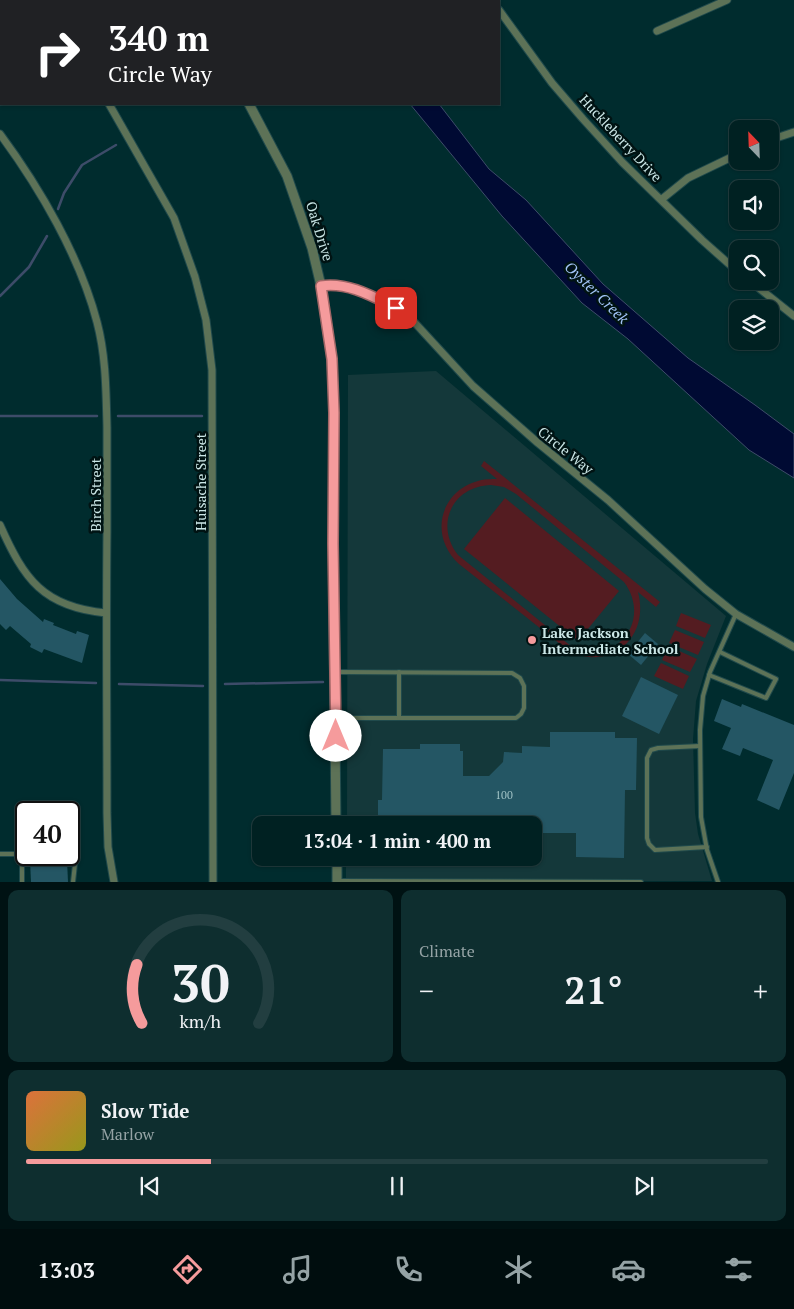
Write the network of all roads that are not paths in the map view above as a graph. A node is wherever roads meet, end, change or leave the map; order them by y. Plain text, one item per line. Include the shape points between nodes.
1 (727, 0) edge
2 (500, 11) edge
3 (657, 31) dead end
4 (110, 105) edge
5 (250, 105) edge
6 (794, 132) edge
7 (0, 134) edge
8 (779, 137) edge
9 (729, 158) edge
10 (662, 199) junction
11 (729, 264) edge
12 (321, 286) junction
13 (761, 290) edge
14 (794, 316) edge
15 (0, 525) edge
16 (106, 613) junction
17 (736, 614) junction
18 (794, 647) edge
19 (720, 652) junction
20 (335, 672) junction
21 (399, 672) junction
22 (709, 675) junction
23 (335, 718) junction
24 (399, 718) junction
25 (700, 746) junction
26 (336, 816) edge
27 (706, 847) junction
28 (0, 854) edge
29 (15, 854) edge
30 (23, 866) edge
31 (75, 866) edge
32 (337, 866) edge
33 (337, 881) edge
34 (561, 881) edge
35 (717, 881) edge
36 (22, 882) edge
37 (73, 882) edge
38 (114, 882) edge
39 (213, 882) edge
40 (641, 882) edge

1 - 3 street
2 - 10 street, Huckleberry Drive via 565,97 622,162
4 - 39 street, Huisache Street via 174,218 206,320 212,370
5 - 12 street, Oak Drive via 287,176 312,248
6 - 8 street
7 - 16 street, Birch Street via 22,164 68,245 91,300 102,345 106,372 108,472
9 - 10 street via 688,178
10 - 11 street, Huckleberry Drive
12 - 17 street, Circle Way via 335,284 366,293 396,308 415,323 445,358 494,405 608,500
12 - 20 street, Oak Drive via 332,359 334,413
13 - 14 street
15 - 16 street via 25,573 49,596 66,605
16 - 38 street, Birch Street via 108,847
17 - 18 street, Circle Way
17 - 19 lane
19 - 22 lane
19 - 22 lane via 776,679 766,698
20 - 21 lane
20 - 23 street, Oak Drive
21 - 24 lane
21 - 24 lane via 512,673 524,686 524,708 516,718
22 - 25 lane via 703,696
23 - 24 lane
23 - 26 street, Oak Drive
25 - 27 lane via 701,817
25 - 27 lane via 651,750 647,758 647,838 655,850
27 - 35 lane
28 - 29 lane
30 - 36 lane
31 - 37 lane
32 - 33 street
33 - 34 lane
34 - 40 lane

